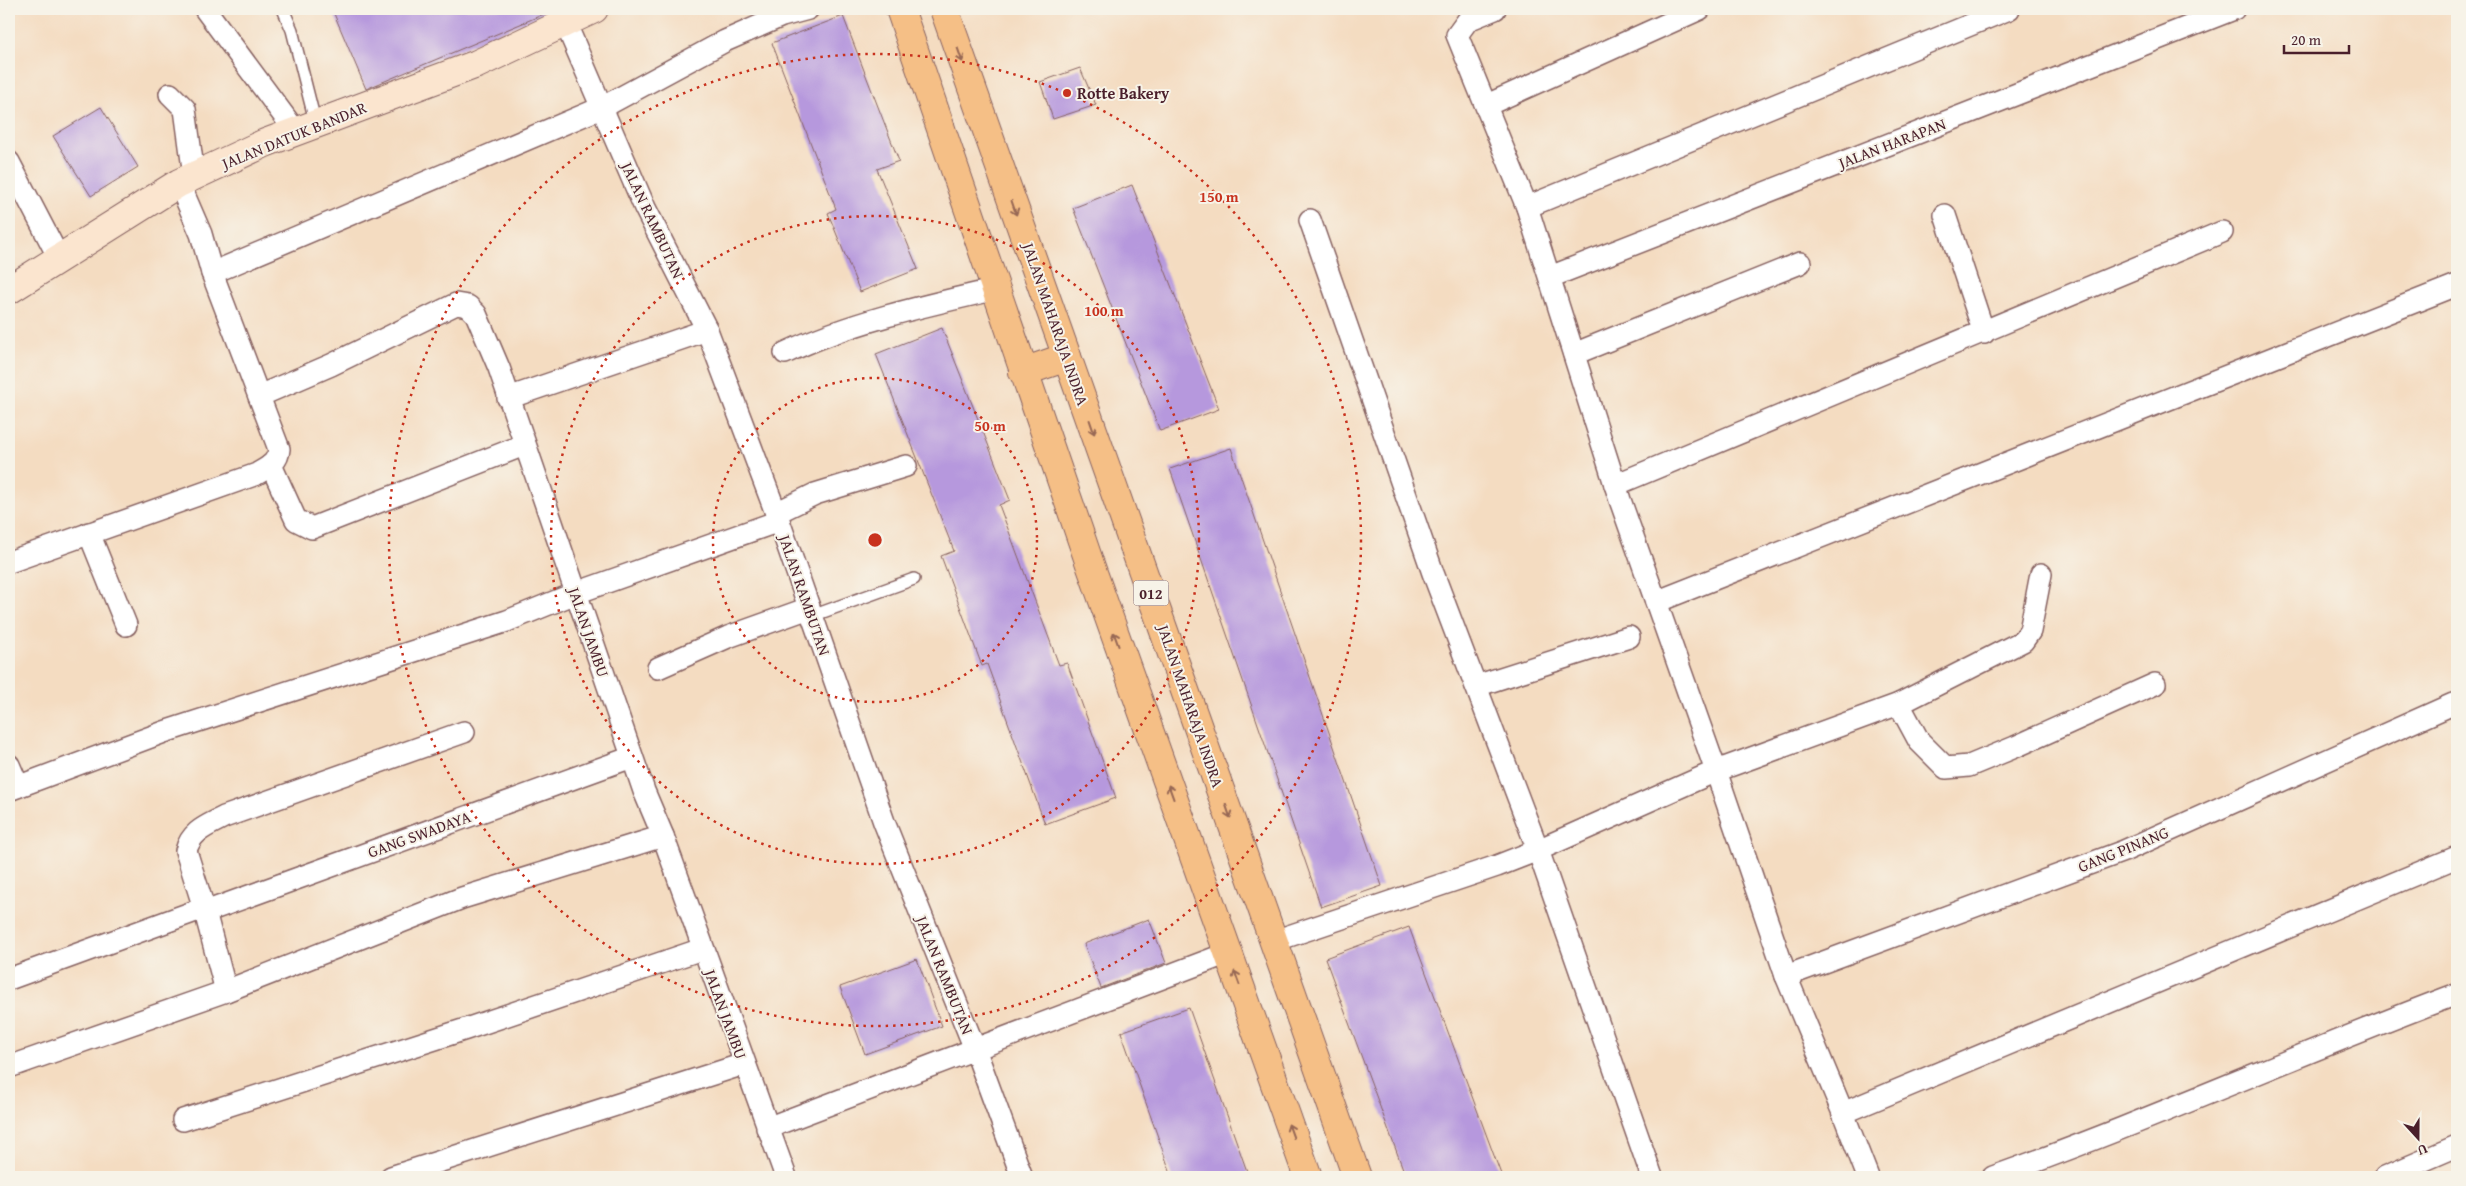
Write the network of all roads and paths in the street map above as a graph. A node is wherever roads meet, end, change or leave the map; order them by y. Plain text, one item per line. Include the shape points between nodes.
1 (205, 9) edge
2 (284, 9) edge
3 (594, 9) edge
4 (808, 9) edge
5 (900, 9) edge
6 (944, 9) edge
7 (1495, 9) edge
8 (1700, 9) edge
9 (2010, 9) edge
10 (2234, 9) edge
11 (565, 22) junction
12 (170, 94) dead end
13 (1487, 105) junction
14 (602, 107) junction
15 (306, 128) junction
16 (9, 162) edge
17 (186, 180) junction
18 (1527, 207) junction
19 (1945, 215) dead end
20 (1310, 220) dead end
21 (2222, 232) dead end
22 (59, 258) junction
23 (1800, 263) dead end
24 (212, 273) junction
25 (1550, 277) junction
26 (2457, 285) edge
27 (997, 289) junction
28 (9, 290) edge
29 (707, 330) junction
30 (1984, 332) junction
31 (785, 353) dead end
32 (1574, 354) junction
33 (1067, 357) junction
34 (1023, 372) junction
35 (258, 396) junction
36 (508, 398) junction
37 (524, 445) junction
38 (271, 466) junction
39 (906, 466) dead end
40 (1616, 485) junction
41 (777, 517) junction
42 (89, 533) junction
43 (9, 562) edge
44 (2041, 574) dead end
45 (914, 579) dead end
46 (576, 593) junction
47 (1656, 602) junction
48 (811, 612) junction
49 (126, 625) dead end
50 (1629, 637) dead end
51 (658, 668) dead end
52 (2156, 684) dead end
53 (1476, 686) junction
54 (1899, 704) junction
55 (2453, 704) dead end
56 (464, 732) dead end
57 (632, 757) junction
58 (9, 765) edge
59 (1716, 771) junction
60 (14, 788) edge
61 (663, 836) junction
62 (1538, 850) junction
63 (2457, 857) edge
64 (205, 910) junction
65 (1274, 941) junction
66 (702, 949) junction
67 (1228, 953) junction
68 (1786, 976) junction
69 (9, 979) edge
70 (226, 991) junction
71 (2457, 994) edge
72 (975, 1050) junction
73 (744, 1064) junction
74 (9, 1066) edge
75 (1844, 1113) junction
76 (183, 1120) dead end
77 (767, 1128) junction
78 (2457, 1146) edge
79 (391, 1177) edge
80 (786, 1177) edge
81 (1022, 1177) edge
82 (1308, 1177) edge
83 (1357, 1177) edge
84 (1652, 1177) edge
85 (1868, 1177) edge
86 (1993, 1177) edge
87 (2385, 1177) edge

1 - 15 street
2 - 15 lane via 292,30
3 - 11 street, JALAN DATUK BANDAR
4 - 14 street via 782,16 725,40
5 - 27 highway
6 -> 33 highway, JALAN MAHARAJA INDRA / 012
7 - 13 street via 1468,20 1457,35
8 - 13 street
9 - 18 street
10 - 25 street, JALAN HARAPAN
11 - 14 street, JALAN RAMBUTAN
11 - 15 street, JALAN DATUK BANDAR via 477,64
12 - 17 street via 185,109
13 - 18 street
14 - 24 street
14 - 29 street, JALAN RAMBUTAN via 644,208
15 - 17 street, JALAN DATUK BANDAR
16 - 22 street
17 - 22 street, JALAN DATUK BANDAR
17 - 24 street
18 - 25 street
19 - 30 street
20 - 53 street via 1433,573
21 - 30 street
22 - 28 street, JALAN DATUK BANDAR
23 - 32 street
24 - 35 street
25 - 32 street
26 - 47 street
27 - 31 street via 936,303 810,341
27 - 34 highway
29 - 36 street
29 - 41 street, JALAN RAMBUTAN
30 - 40 street
32 - 40 street
33 - 34 highway
33 -> 65 highway, JALAN MAHARAJA INDRA / 012
67 -> 34 highway
35 - 36 street, JALAN JAMBU via 331,366 456,304 468,306 476,314
35 - 38 street via 279,449
36 - 37 street, JALAN JAMBU
37 - 38 street via 312,528 296,520
37 - 46 street, JALAN JAMBU
38 - 42 street via 257,474
39 - 41 street via 815,494
40 - 47 street
41 - 46 street
41 - 48 street, JALAN RAMBUTAN
42 - 43 street
42 - 49 street
44 - 54 street via 2030,631 2024,641
45 - 48 lane
46 - 57 street, JALAN JAMBU
46 - 60 street via 507,621 164,732
47 - 59 street
48 - 51 street via 728,637
48 - 72 street, JALAN RAMBUTAN via 884,822
50 - 53 street
52 - 54 street via 1969,766 1946,768 1919,741
53 - 62 street
54 - 59 street
55 - 68 street, GANG PINANG via 2124,850
56 - 64 street via 224,817 195,832 186,851
57 - 61 street, JALAN JAMBU
57 - 64 street, GANG SWADAYA
58 - 60 street
59 - 62 street
59 - 68 street
61 - 66 street, JALAN JAMBU
61 - 70 street via 462,898
62 - 65 street
62 - 84 street
63 - 75 street
64 - 69 street, GANG SWADAYA
64 - 70 street
65 - 83 highway, JALAN MAHARAJA INDRA / 012
66 - 73 street, JALAN JAMBU
66 - 76 street
67 - 72 street
82 -> 67 highway
68 - 75 street
70 - 74 street
71 - 86 street via 2328,1043 2070,1150
72 - 77 street
72 - 81 street, JALAN RAMBUTAN
73 - 77 street, JALAN JAMBU
73 - 79 street
75 - 85 street
77 - 80 street, JALAN JAMBU
78 - 87 street

